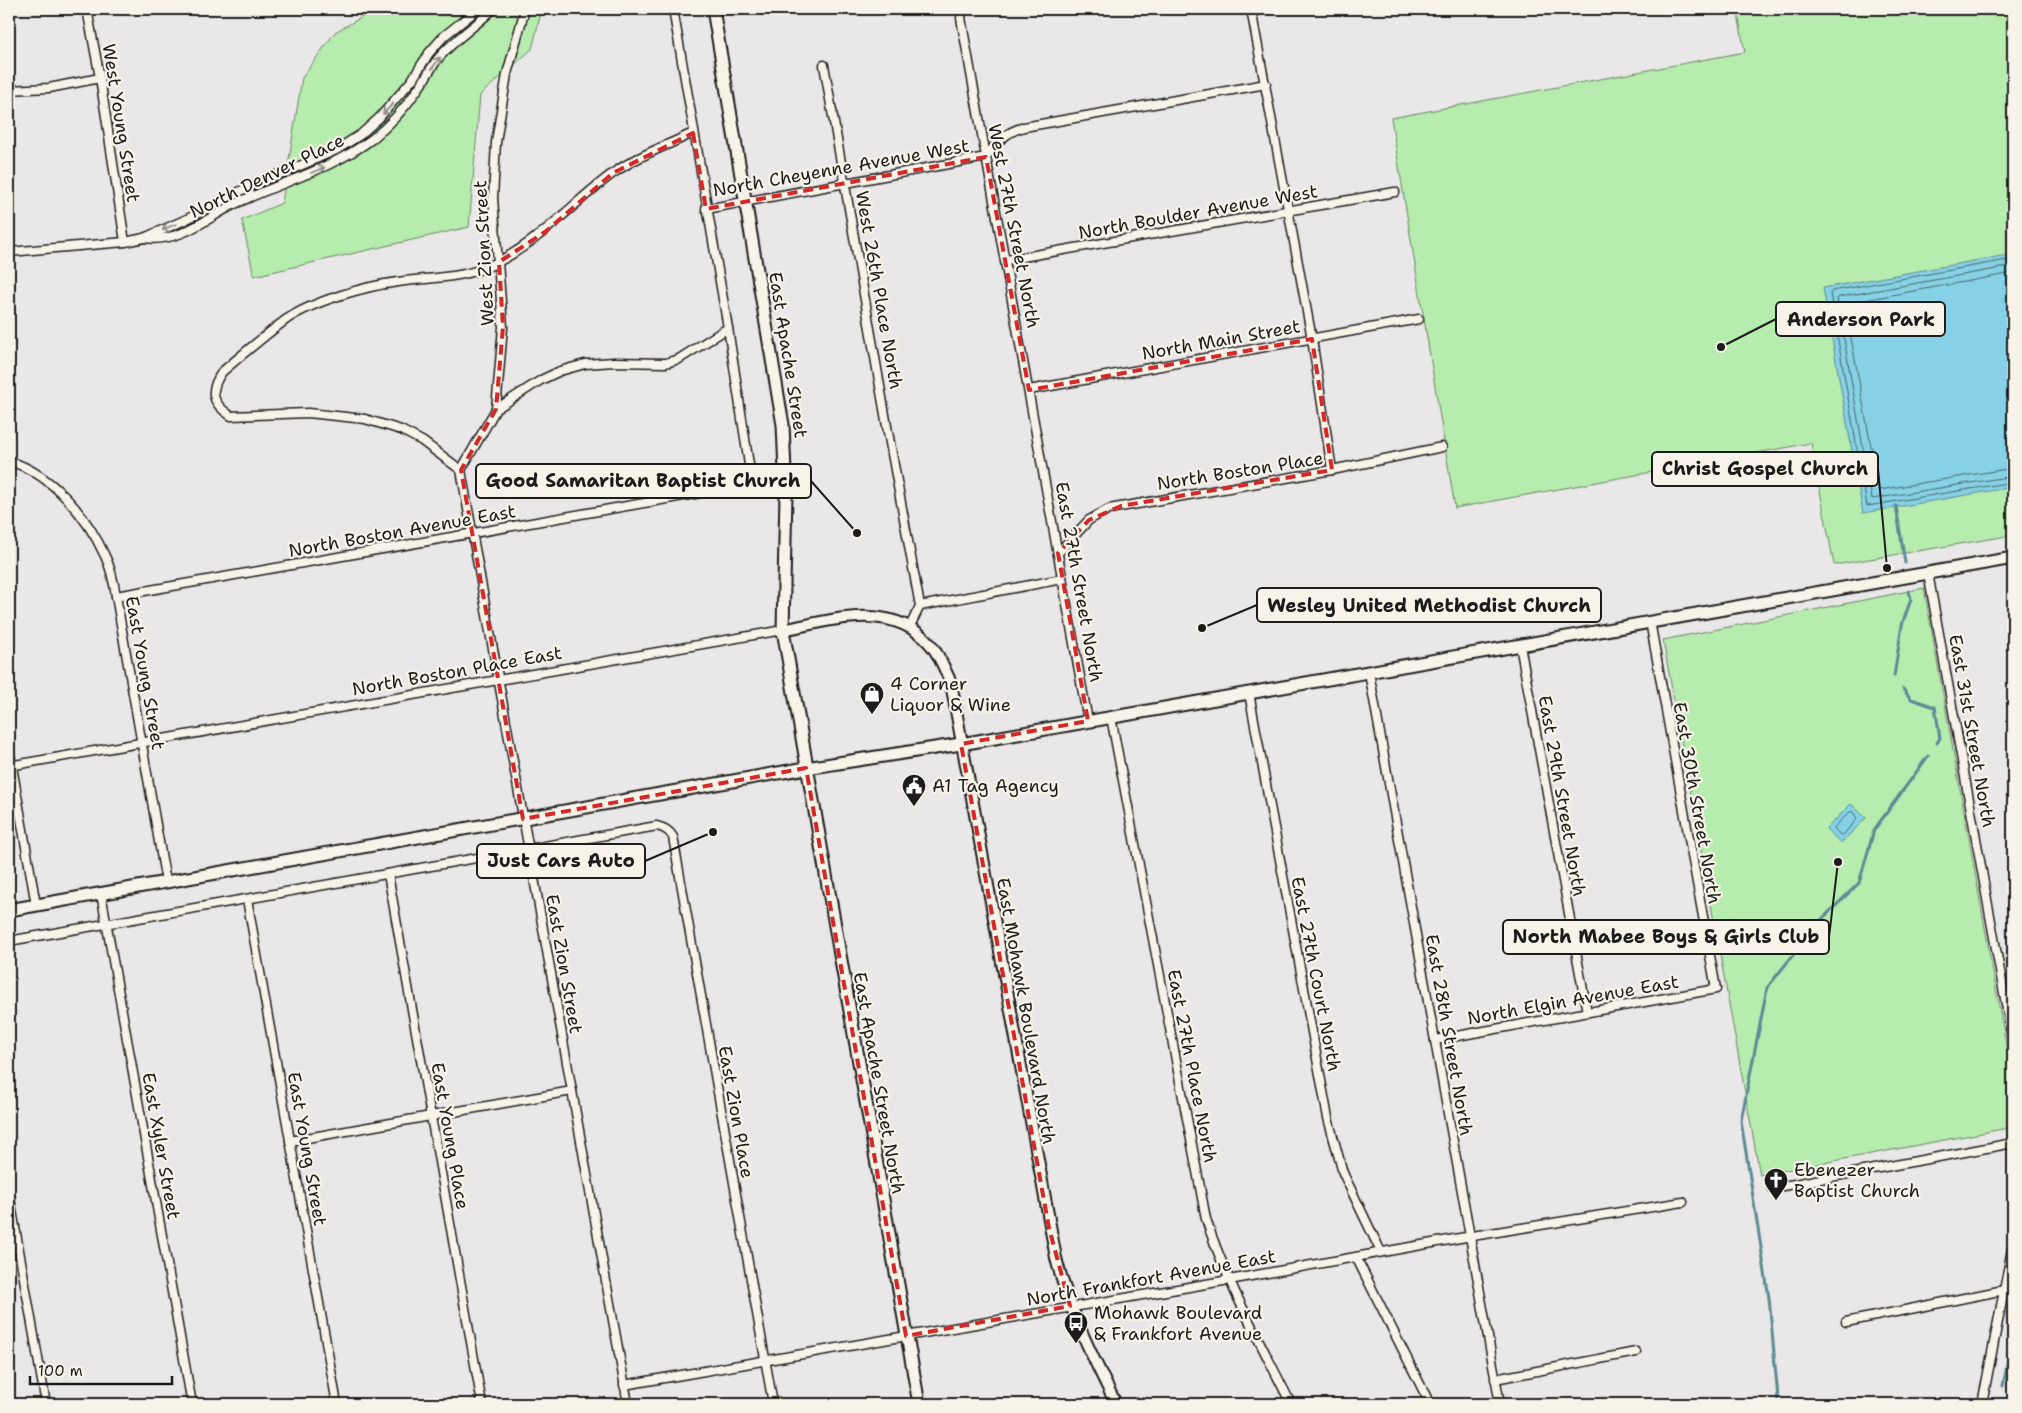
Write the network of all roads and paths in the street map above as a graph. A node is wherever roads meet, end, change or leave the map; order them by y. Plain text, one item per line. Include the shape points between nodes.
1 (87, 9) edge
2 (478, 9) edge
3 (493, 9) edge
4 (525, 9) edge
5 (673, 9) edge
6 (713, 9) edge
7 (964, 9) edge
8 (1251, 9) edge
9 (824, 65) dead end
10 (100, 78) junction
11 (1266, 84) junction
12 (9, 90) edge
13 (693, 134) junction
14 (986, 157) junction
15 (845, 182) junction
16 (1395, 192) dead end
17 (745, 200) junction
18 (706, 208) junction
19 (1289, 211) junction
20 (144, 238) junction
21 (125, 242) junction
22 (9, 252) edge
23 (1006, 260) junction
24 (499, 262) junction
25 (1419, 319) dead end
26 (728, 328) junction
27 (1312, 339) junction
28 (1029, 390) junction
29 (496, 409) junction
30 (1442, 447) dead end
31 (1040, 449) joint
32 (9, 461) edge
33 (461, 470) junction
34 (1332, 470) junction
35 (472, 534) junction
36 (1058, 553) junction
37 (2013, 558) edge
38 (1928, 573) junction
39 (1062, 579) junction
40 (116, 596) junction
41 (920, 606) junction
42 (1650, 621) junction
43 (909, 628) junction
44 (783, 630) junction
45 (1520, 645) junction
46 (1370, 672) junction
47 (497, 680) junction
48 (1249, 693) junction
49 (1111, 717) junction
50 (1088, 721) junction
51 (142, 743) junction
52 (961, 744) junction
53 (9, 749) edge
54 (10, 766) edge
55 (806, 768) junction
56 (523, 819) junction
57 (528, 849) junction
58 (388, 874) junction
59 (166, 882) junction
60 (102, 893) junction
61 (247, 899) junction
62 (36, 905) junction
63 (9, 910) edge
64 (106, 924) junction
65 (9, 941) edge
66 (1716, 989) joint
67 (1587, 1012) junction
68 (1435, 1040) junction
69 (2013, 1043) edge
70 (572, 1091) junction
71 (431, 1117) junction
72 (290, 1141) junction
73 (2013, 1143) edge
74 (1772, 1188) dead end
75 (9, 1193) edge
76 (1683, 1202) dead end
77 (1470, 1238) junction
78 (2013, 1244) edge
79 (1380, 1252) junction
80 (1356, 1257) junction
81 (1229, 1280) junction
82 (2004, 1290) junction
83 (1070, 1306) junction
84 (1846, 1322) dead end
85 (906, 1336) junction
86 (1636, 1352) dead end
87 (765, 1359) junction
88 (1495, 1379) junction
89 (624, 1385) junction
90 (919, 1402) edge
91 (46, 1404) edge
92 (192, 1404) edge
93 (337, 1404) edge
94 (482, 1404) edge
95 (628, 1404) edge
96 (773, 1404) edge
97 (1116, 1404) edge
98 (1291, 1404) edge
99 (1430, 1404) edge
100 (1500, 1404) edge
101 (1982, 1404) edge

1 - 10 street, West Young Street
2 -> 20 street, North Denver Place via 429,52 396,100 360,135 313,161 254,184
20 -> 3 street, North Denver Place via 157,240 182,234 258,193 343,158 398,116 437,60
4 - 24 street, West Zion Street via 507,74 496,142 493,198
5 - 13 street
6 - 17 main road, East Apache Street
7 - 14 street, West 27th Street North via 961,18
8 - 11 street
9 - 15 street, West 26th Place North
10 - 12 street via 49,88
10 - 21 street, West Young Street
11 - 14 street, North Cheyenne Avenue West via 1024,126 1006,133
11 - 19 street
13 - 18 street
13 - 24 street via 638,158 613,173 545,232
14 - 15 street, North Cheyenne Avenue West
14 - 23 street, West 27th Street North
15 - 17 street, North Cheyenne Avenue West
15 - 41 street, West 26th Place North
16 - 19 street, North Boulder Avenue West
17 - 18 street, North Cheyenne Avenue West
17 - 44 main road, East Apache Street via 783,425 786,494
18 - 26 street
19 - 23 street, North Boulder Avenue West
19 - 27 street
20 - 21 street, North Denver Place
21 - 22 street, North Denver Place
23 - 28 street, West 27th Street North
24 - 29 street, West Zion Street via 503,327
24 - 33 street via 476,272 398,282 331,298 288,318 222,372 212,394 222,410 231,416 271,413 341,416 401,430
25 - 27 street, North Main Street
26 - 29 street via 679,359 666,363 585,364 560,371
26 - 35 street, North Boston Avenue East via 752,484
27 - 28 street, North Main Street
27 - 34 street
28 - 31 street, West 27th Street North
29 - 33 street
30 - 34 street, North Boston Place
31 - 36 street, East 27th Street North
32 - 40 street, East Young Street via 54,487 70,502 93,532 106,557
33 - 35 street, East Zion Street
34 - 36 street, North Boston Place via 1109,509 1088,520
35 - 40 street, North Boston Avenue East
35 - 47 street, East Zion Street
36 - 39 street, East 27th Street North
37 - 38 main road
38 - 42 main road
38 - 69 street, East 31st Street North
39 - 41 street
39 - 50 street, East 27th Street North
40 - 51 street, East Young Street
41 - 43 street
42 - 45 main road
42 - 66 street, East 30th Street North
43 - 44 street, North Boston Place East via 891,620 854,616
43 - 52 street, East Mohawk Boulevard North via 930,644 941,661 950,683
44 - 47 street, North Boston Place East
44 - 55 main road, East Apache Street
45 - 46 main road
45 - 67 street, East 29th Street North
46 - 48 main road
46 - 68 street, East 28th Street North
47 - 51 street, North Boston Place East
47 - 56 street, East Zion Street
48 - 49 main road
48 - 79 street, East 27th Court North via 1328,1118 1343,1173
49 - 50 main road
49 - 81 street, East 27th Place North via 1202,1202
50 - 52 main road
51 - 54 street, North Boston Place East
51 - 59 street, East Young Street
52 - 55 main road
52 - 83 street, East Mohawk Boulevard North via 1049,1228
53 - 54 street
54 - 62 street
55 - 56 main road
55 - 85 main road, East Apache Street North
56 - 57 street, East Zion Street
56 - 59 main road
57 - 58 street
57 - 70 street, East Zion Street
57 - 87 street, East Zion Place via 657,826 665,828 673,837
58 - 61 street
58 - 71 street, East Young Place
59 - 60 main road
60 - 62 main road
60 - 64 street, East Xyler Street
61 - 64 street
61 - 72 street, East Young Street
62 - 63 main road
64 - 65 street
64 - 92 street, East Xyler Street
66 - 67 street, North Elgin Avenue East
67 - 68 street, North Elgin Avenue East
68 - 77 street, East 28th Street North
70 - 71 street
70 - 89 street, East Zion Street
71 - 72 street
71 - 94 street, East Young Place
72 - 93 street, East Young Street
73 - 74 street
75 - 91 street
76 - 77 street, North Frankfort Avenue East
77 - 79 street, North Frankfort Avenue East
77 - 88 street, East 28th Street North
78 - 82 street
79 - 80 street, North Frankfort Avenue East
80 - 81 street, North Frankfort Avenue East
80 - 99 street
81 - 83 street, North Frankfort Avenue East
81 - 98 street, East 27th Place North
82 - 84 street
82 - 101 street
83 - 85 street, North Frankfort Avenue East
83 - 97 street, East Mohawk Boulevard North
85 - 87 street, North Frankfort Avenue East
85 - 90 main road, East Apache Street North
86 - 88 street
87 - 89 street, North Frankfort Avenue East
87 - 96 street, East Zion Place
88 - 100 street, East 28th Street North
89 - 95 street, East Zion Street

